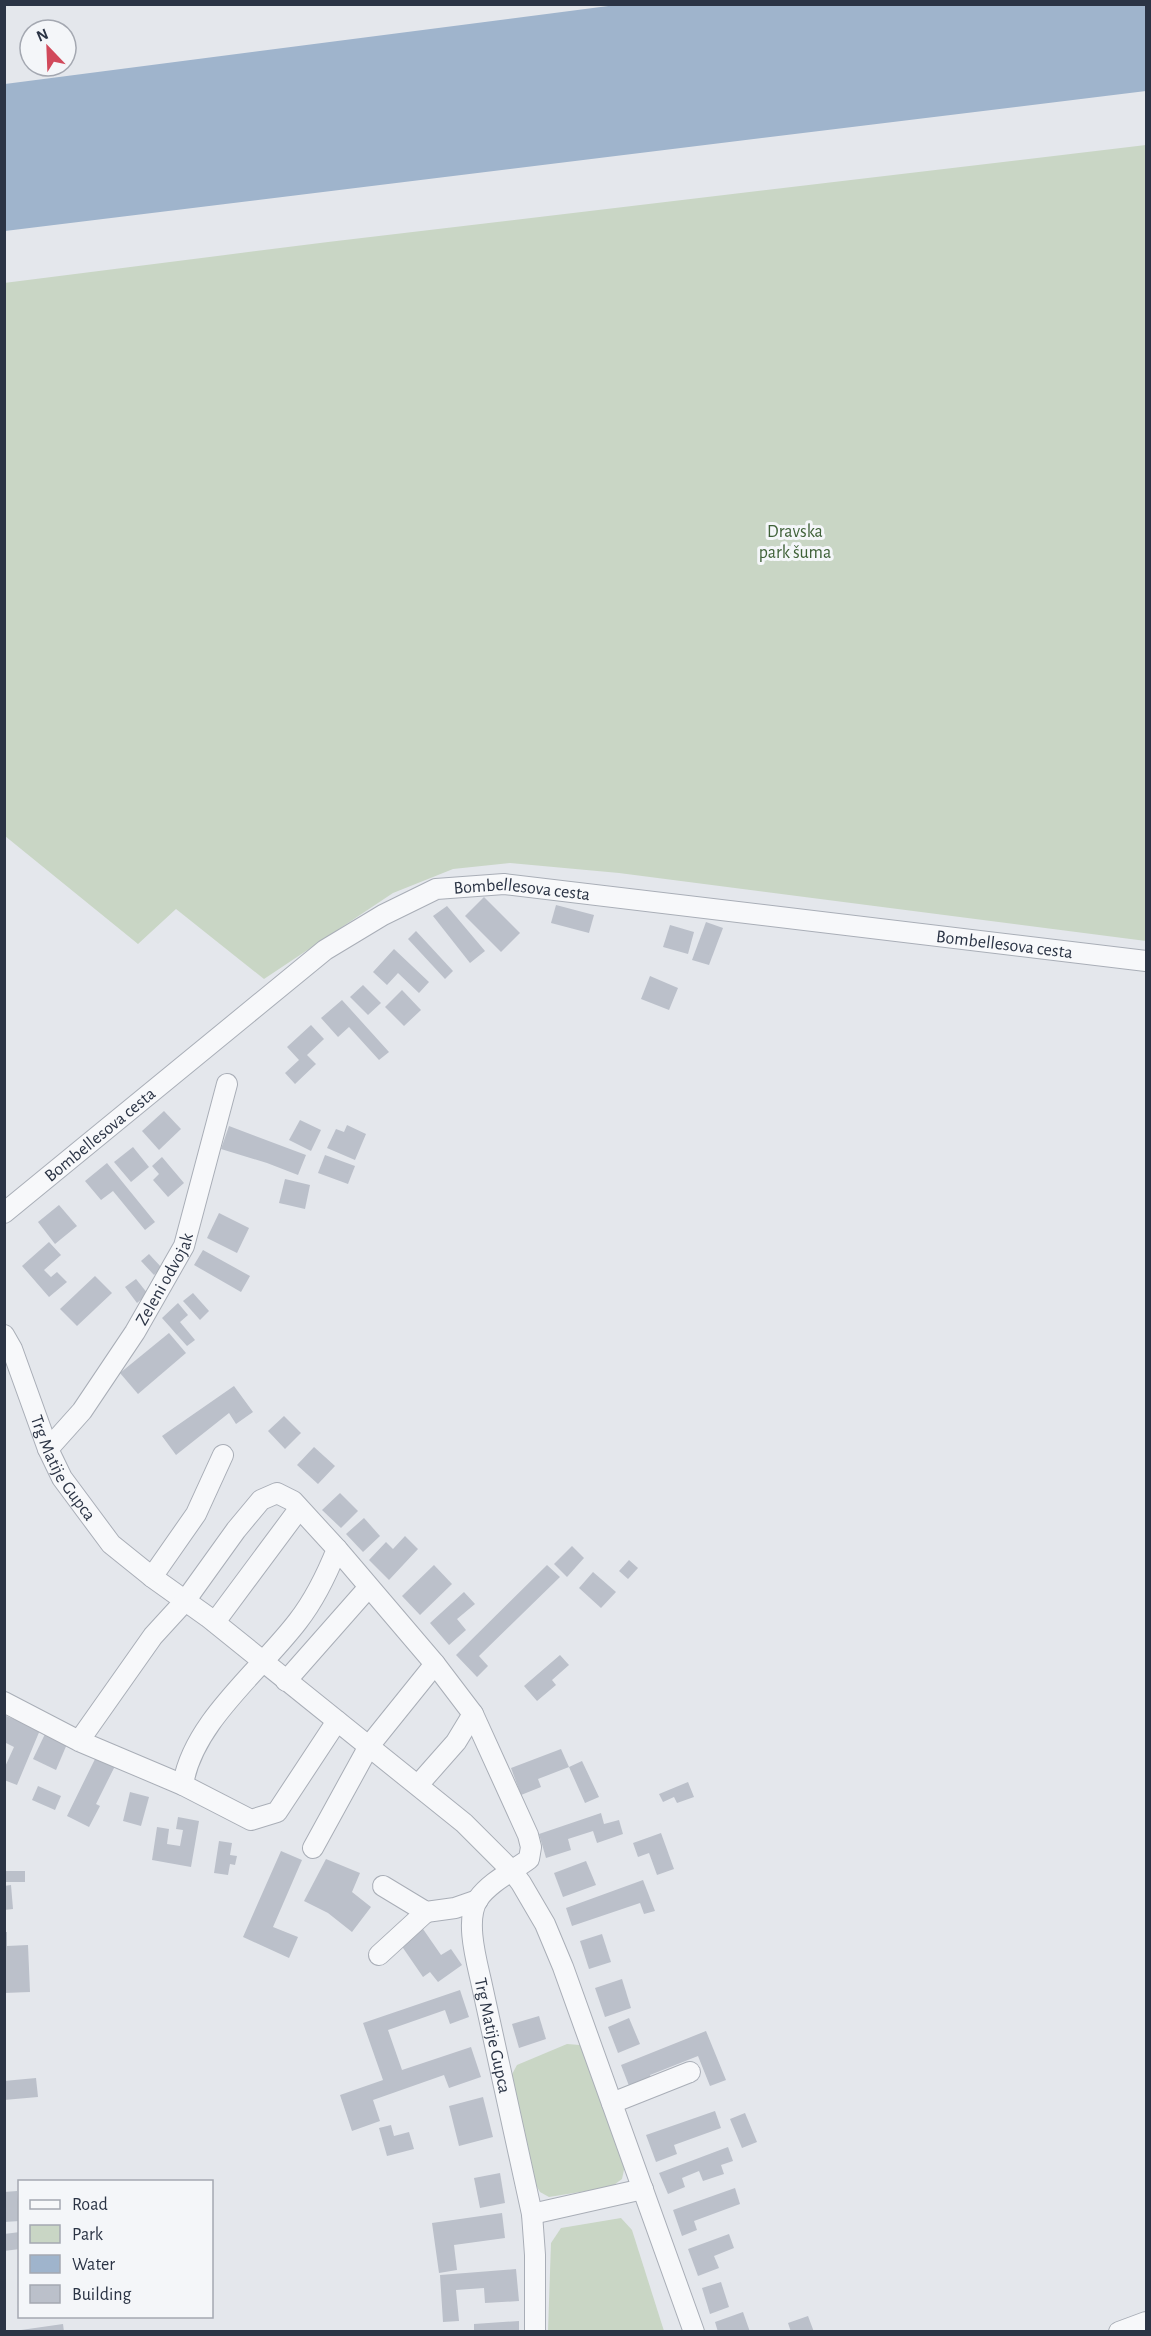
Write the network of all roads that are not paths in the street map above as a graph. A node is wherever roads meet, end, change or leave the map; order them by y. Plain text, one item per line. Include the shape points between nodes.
1 (1146, 961) edge
2 (227, 1084) dead end
3 (4, 1213) edge
4 (4, 1335) edge
5 (48, 1449) junction
6 (223, 1455) dead end
7 (299, 1509) junction
8 (337, 1549) junction
9 (152, 1577) junction
10 (368, 1588) junction
11 (185, 1601) junction
12 (214, 1622) junction
13 (263, 1662) junction
14 (435, 1664) junction
15 (286, 1681) junction
16 (4, 1702) edge
17 (473, 1714) junction
18 (337, 1721) junction
19 (79, 1741) junction
20 (369, 1746) junction
21 (183, 1785) junction
22 (418, 1785) junction
23 (313, 1848) dead end
24 (512, 1871) junction
25 (383, 1886) dead end
26 (478, 1900) junction
27 (426, 1912) junction
28 (379, 1955) dead end
29 (690, 2072) dead end
30 (612, 2103) junction
31 (643, 2189) junction
32 (532, 2214) junction
33 (1146, 2322) edge
34 (535, 2331) edge
35 (694, 2331) edge
36 (1119, 2331) edge

1 - 3 street, Bombellesova cesta via 504,884 436,889 325,950
2 - 5 street, Zeleni odvojak via 184,1245 82,1411
4 - 5 street, Trg Matije Gupca
5 - 9 street, Trg Matije Gupca via 62,1478 111,1544
6 - 9 street via 196,1514
7 - 8 street
7 - 11 street via 277,1493 261,1500
7 - 12 street
8 - 10 street
8 - 13 street via 325,1578 298,1620
9 - 11 street, Trg Matije Gupca
10 - 14 street
10 - 15 street
11 - 12 street, Trg Matije Gupca
11 - 19 street via 153,1636
12 - 13 street, Trg Matije Gupca
13 - 15 street, Trg Matije Gupca
13 - 21 street via 202,1732 190,1755
14 - 17 street
14 - 20 street
15 - 18 street, Trg Matije Gupca
16 - 19 street
17 - 22 street via 456,1742
17 - 24 street via 531,1847 529,1859
18 - 20 street, Trg Matije Gupca
18 - 21 street via 277,1812 251,1820
19 - 21 street
20 - 22 street, Trg Matije Gupca
20 - 23 street
22 - 24 street, Trg Matije Gupca via 464,1823
24 - 26 street
24 - 30 street, Trg Matije Gupca via 545,1924
25 - 27 street
26 - 27 street
26 - 32 street, Trg Matije Gupca via 472,1918 473,1945
27 - 28 street
29 - 30 street
30 - 31 street, Trg Matije Gupca
31 - 32 street
31 - 35 street, Trg Matije Gupca
32 - 34 street, Trg Matije Gupca
33 - 36 street

